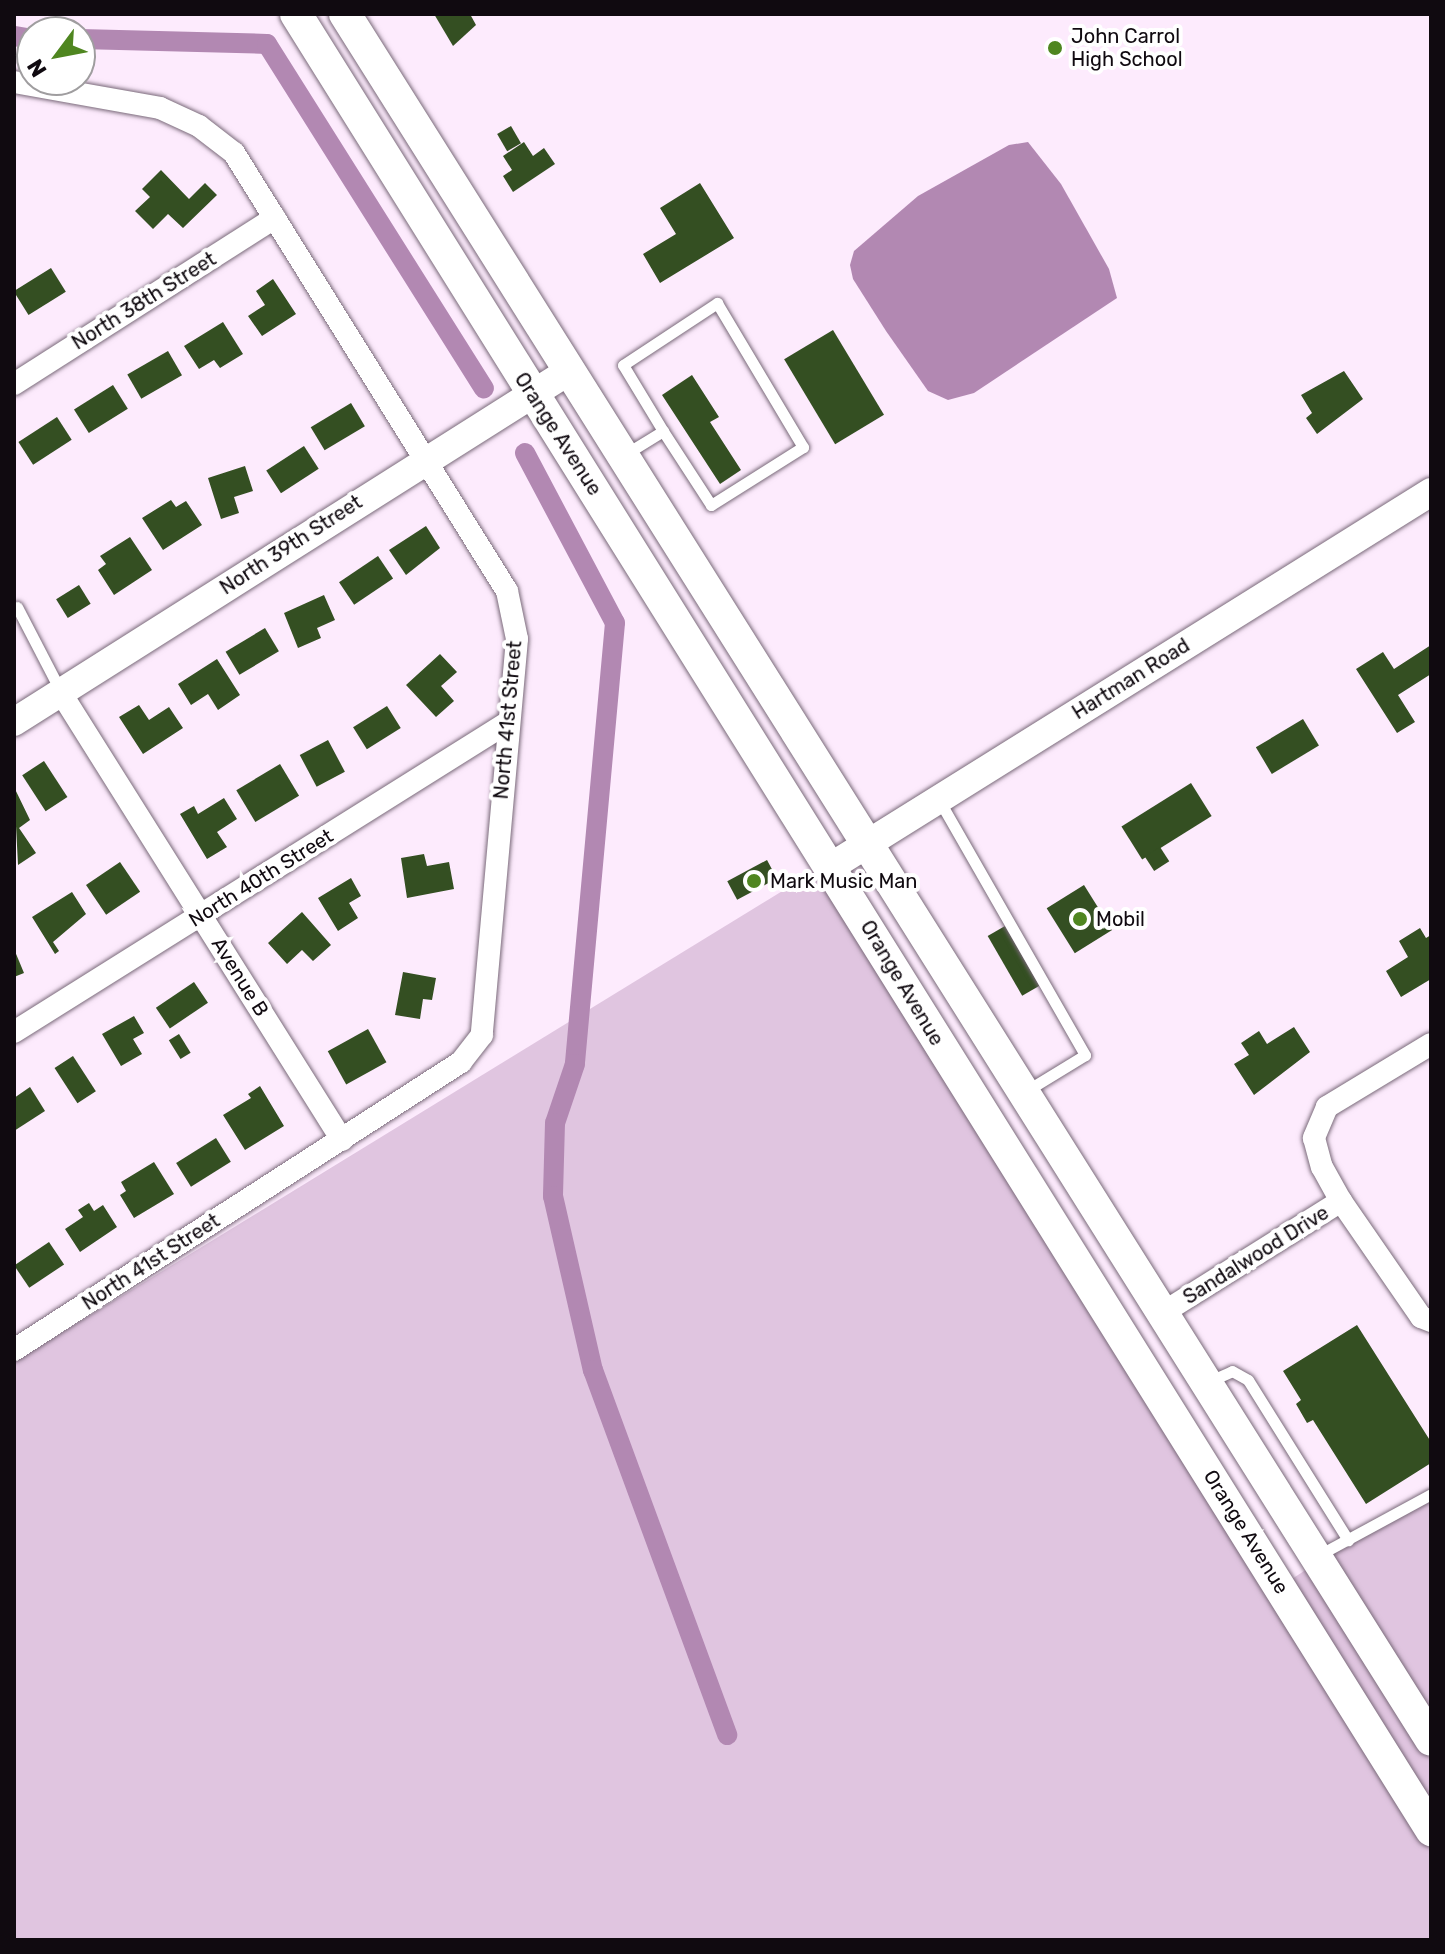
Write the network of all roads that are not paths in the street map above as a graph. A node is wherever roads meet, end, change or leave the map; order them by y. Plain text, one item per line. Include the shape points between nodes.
1 (296, 14) edge
2 (345, 14) edge
3 (14, 82) edge
4 (275, 218) junction
5 (569, 371) junction
6 (14, 384) edge
7 (532, 394) junction
8 (663, 431) junction
9 (623, 456) junction
10 (427, 458) junction
11 (1431, 492) edge
12 (17, 607) dead end
13 (61, 693) junction
14 (14, 722) edge
15 (507, 723) junction
16 (939, 799) junction
17 (869, 842) junction
18 (832, 866) junction
19 (201, 916) junction
20 (14, 1032) edge
21 (1431, 1044) edge
22 (1025, 1091) junction
23 (342, 1140) junction
24 (1341, 1201) junction
25 (1164, 1312) junction
26 (1431, 1321) edge
27 (14, 1350) edge
28 (1208, 1382) junction
29 (1168, 1408) junction
30 (1431, 1494) edge
31 (1348, 1540) junction
32 (1316, 1556) junction
33 (1431, 1740) edge
34 (1431, 1830) edge

1 - 7 main road, Orange Avenue
2 - 5 main road
3 - 4 street, North 41st Street via 160,108 199,126 234,153
4 - 6 street, North 38th Street
4 - 10 street, North 41st Street
5 - 7 street, North 39th Street
5 - 9 main road
7 - 10 street, North 39th Street
7 - 18 main road, Orange Avenue
8 - 8 lane via 623,365 717,303 803,447 711,505
8 - 9 lane
9 - 17 main road
10 - 13 street, North 39th Street
10 - 15 street, North 41st Street via 507,591 517,639
11 - 16 street, Hartman Road
12 - 13 lane
13 - 14 street, North 39th Street
13 - 19 street, Avenue B
15 - 19 street, North 40th Street
15 - 23 street, North 41st Street via 482,1035 461,1062
16 - 17 street, Hartman Road
16 - 22 lane via 1085,1055
17 - 18 street, Hartman Road
17 - 22 main road
18 - 29 main road, Orange Avenue via 971,1098
19 - 20 street, North 40th Street
19 - 23 street, Avenue B
21 - 24 street via 1327,1107 1314,1138 1322,1167
22 - 25 main road
23 - 27 street, North 41st Street
24 - 25 street, Sandalwood Drive
24 - 26 street, Sandalwood Drive via 1421,1317
25 - 28 main road
28 - 31 lane via 1225,1371 1248,1380
28 - 32 main road
29 - 32 main road via 1187,1417 1268,1545 1289,1559
29 - 34 main road, Orange Avenue
30 - 31 lane
31 - 32 lane
32 - 33 main road

